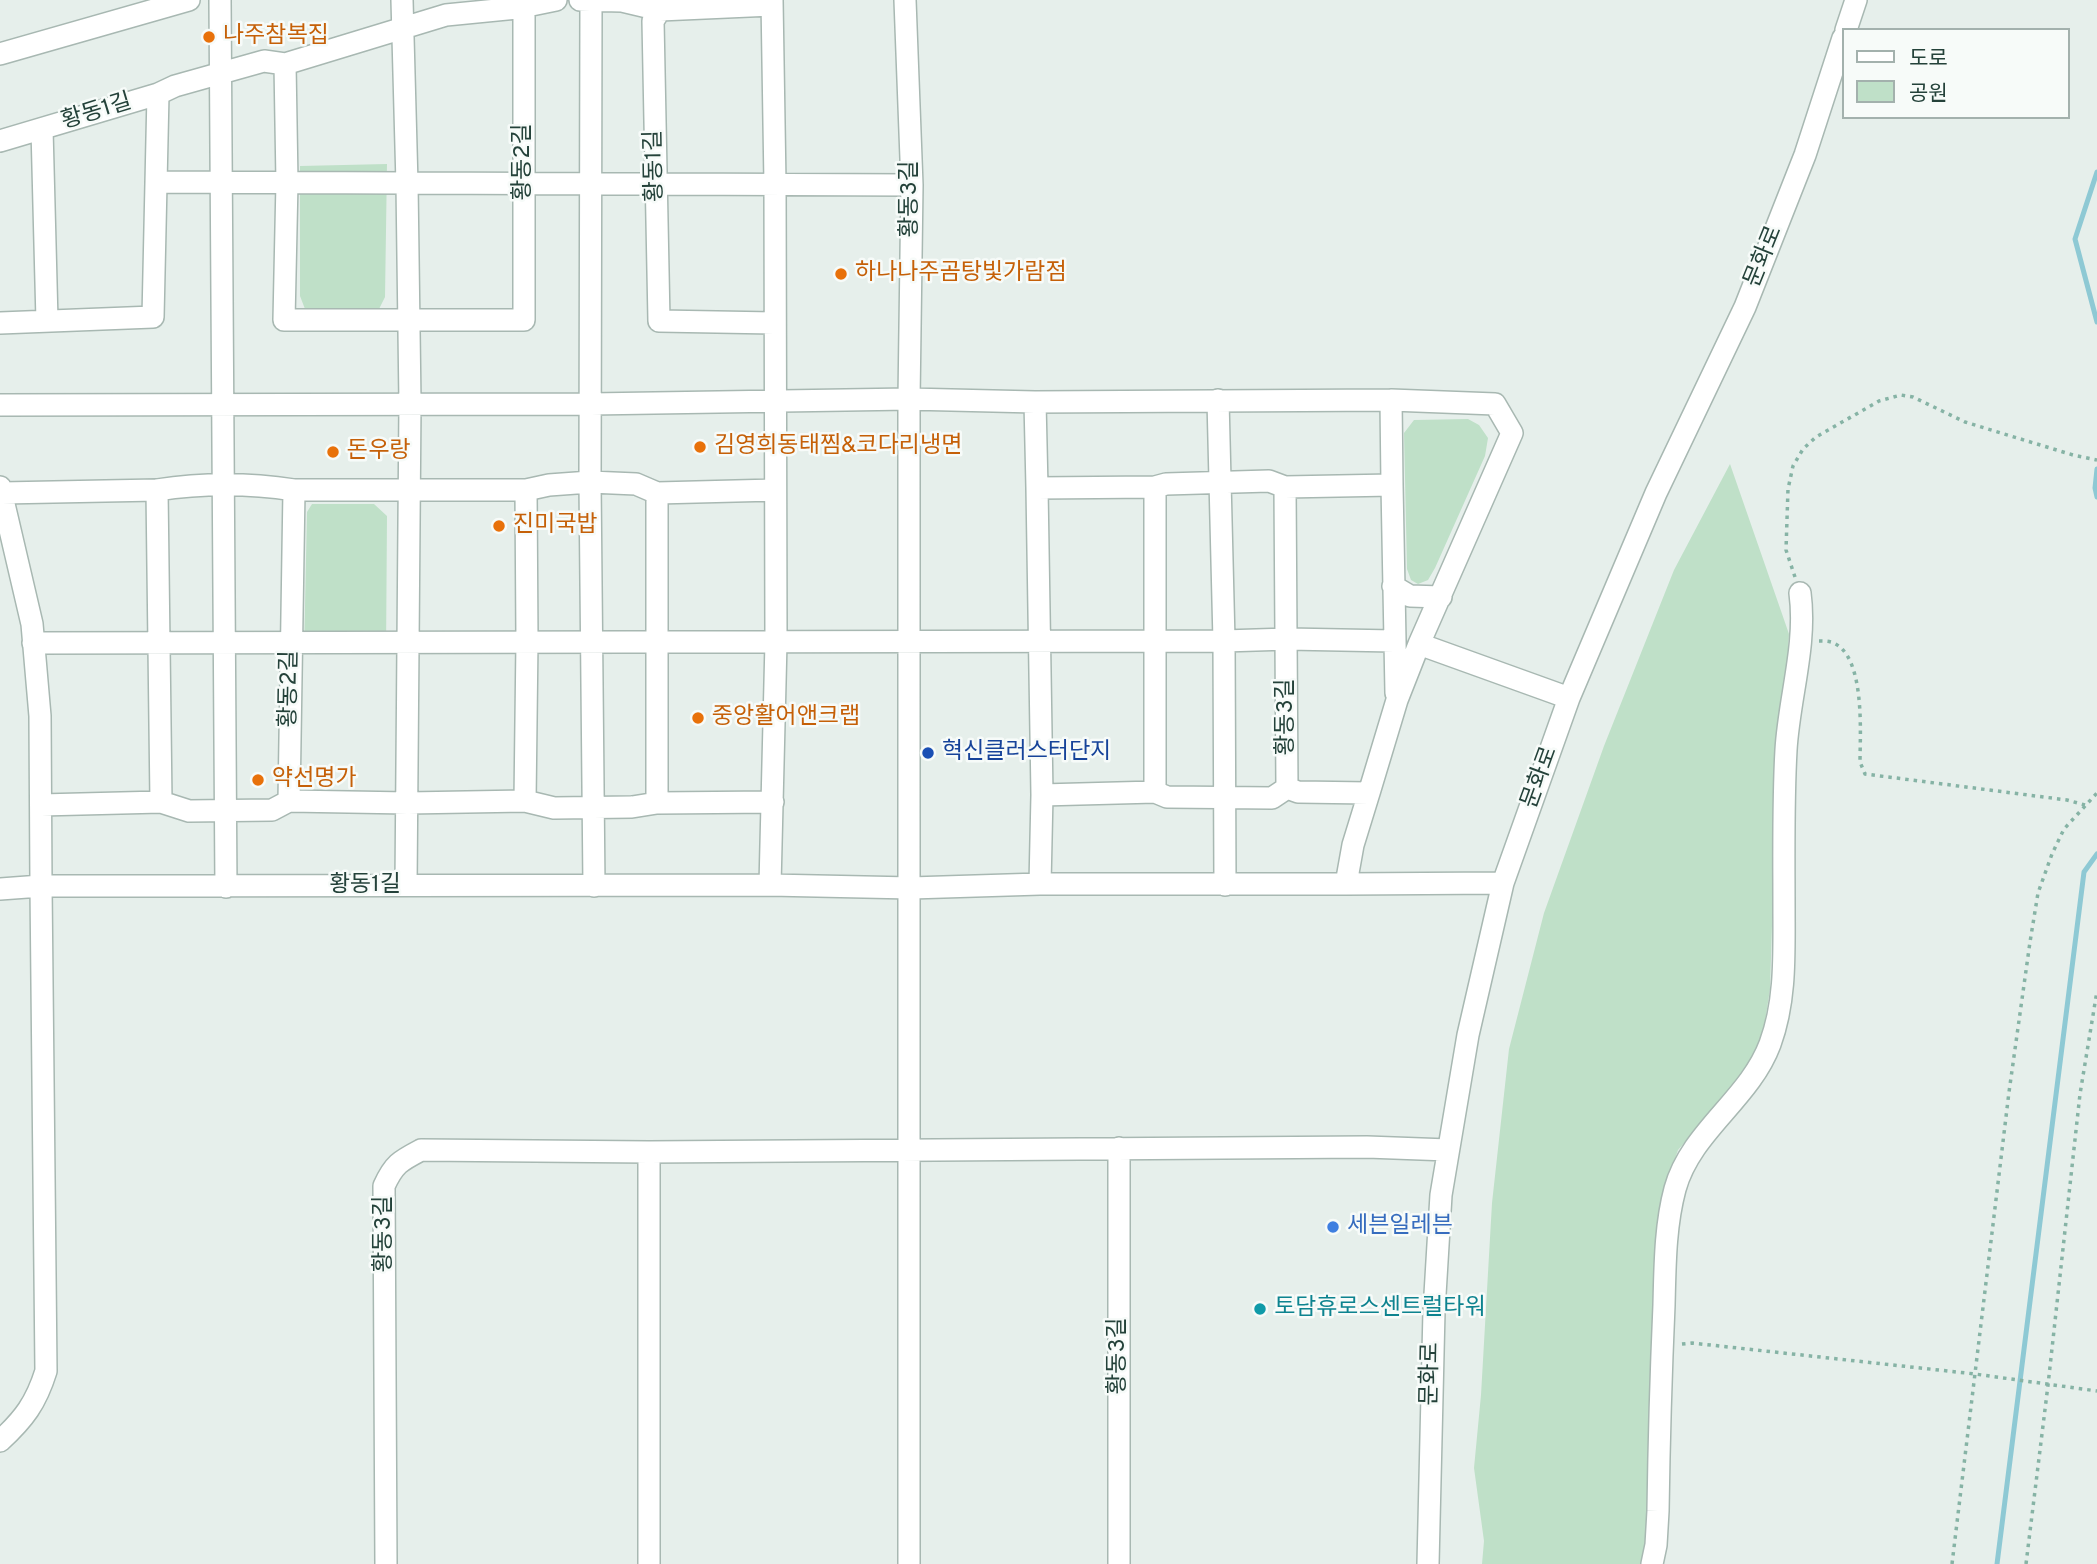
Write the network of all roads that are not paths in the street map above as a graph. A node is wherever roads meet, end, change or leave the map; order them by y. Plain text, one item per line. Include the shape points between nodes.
1 (188, 0) edge
2 (220, 0) edge
3 (402, 0) edge
4 (556, 0) edge
5 (580, 0) edge
6 (590, 0) edge
7 (905, 0) edge
8 (1856, 0) edge
9 (772, 3) edge
10 (517, 8) junction
11 (660, 10) junction
12 (403, 27) junction
13 (1847, 28) edge
14 (1842, 41) edge
15 (0, 54) edge
16 (285, 64) junction
17 (221, 73) junction
18 (158, 94) junction
19 (42, 129) junction
20 (0, 141) edge
21 (156, 182) junction
22 (222, 183) junction
23 (287, 183) junction
24 (524, 183) junction
25 (408, 184) junction
26 (592, 184) junction
27 (656, 184) junction
28 (775, 184) junction
29 (912, 185) junction
30 (408, 320) junction
31 (47, 321) junction
32 (0, 323) edge
33 (774, 323) junction
34 (909, 399) junction
35 (776, 400) junction
36 (1218, 400) junction
37 (1391, 400) junction
38 (1035, 402) junction
39 (223, 404) junction
40 (410, 404) junction
41 (591, 404) junction
42 (0, 405) edge
43 (590, 482) junction
44 (1221, 483) junction
45 (224, 485) junction
46 (1392, 485) junction
47 (1155, 487) junction
48 (1286, 487) junction
49 (1037, 488) junction
50 (1, 490) edge
51 (157, 490) junction
52 (294, 490) junction
53 (410, 490) junction
54 (526, 490) junction
55 (775, 491) junction
56 (657, 493) junction
57 (1393, 586) junction
58 (1800, 593) road end
59 (1441, 597) junction
60 (1288, 639) junction
61 (527, 641) junction
62 (592, 641) junction
63 (1040, 641) junction
64 (1156, 641) junction
65 (1224, 641) junction
66 (1394, 641) junction
67 (225, 642) junction
68 (292, 642) junction
69 (409, 642) junction
70 (657, 642) junction
71 (776, 642) junction
72 (910, 642) junction
73 (33, 643) junction
74 (159, 643) junction
75 (1419, 644) junction
76 (1569, 698) junction
77 (1396, 701) junction
78 (1287, 788) junction
79 (1155, 792) junction
80 (1369, 793) junction
81 (1042, 795) junction
82 (1225, 797) junction
83 (289, 801) junction
84 (525, 801) junction
85 (161, 802) junction
86 (773, 802) junction
87 (408, 803) junction
88 (657, 803) junction
89 (41, 806) junction
90 (593, 808) junction
91 (226, 810) junction
92 (1503, 883) junction
93 (1040, 884) junction
94 (1346, 884) junction
95 (406, 885) junction
96 (770, 885) junction
97 (1225, 885) junction
98 (41, 886) junction
99 (226, 887) junction
100 (594, 887) junction
101 (911, 888) junction
102 (0, 889) edge
103 (1119, 1148) junction
104 (908, 1149) junction
105 (1448, 1150) junction
106 (649, 1152) junction
107 (0, 1441) edge
108 (386, 1564) edge
109 (649, 1564) edge
110 (909, 1564) edge
111 (1119, 1564) edge
112 (1427, 1564) edge
113 (1653, 1564) edge

1 - 15 street
2 - 17 street
3 - 12 street
4 - 10 street
5 - 6 street
6 - 11 street via 622,1
6 - 26 street
7 - 29 street, 황동3길
8 - 13 street
9 - 11 street
9 - 28 street
10 - 12 street via 446,15
10 - 24 street, 황동2길 via 524,13
11 - 27 street, 황동1길 via 653,21
12 - 16 street
12 - 25 street
14 - 76 street, 문화로 via 1805,155 1745,307 1656,493
16 - 17 street via 264,61
16 - 23 street, 황동2길
17 - 18 street
17 - 22 street
18 - 19 street, 황동1길
18 - 21 street, 황동1길
19 - 20 street, 황동1길
19 - 31 street, 황동1길
21 - 22 street
21 - 31 street, 황동1길 via 153,317
22 - 23 street
22 - 39 street
23 - 25 street
23 - 30 street, 황동2길 via 284,320
24 - 25 street
24 - 26 street
24 - 30 street, 황동2길 via 524,320
25 - 30 street
26 - 27 street
26 - 41 street
27 - 28 street
27 - 33 street, 황동1길 via 659,321
28 - 29 street
28 - 33 street
29 - 34 street, 황동3길
30 - 40 street
31 - 32 street, 황동1길
33 - 35 street
34 - 35 street
34 - 38 street
34 - 72 street, 황동3길
35 - 41 street
35 - 55 street
36 - 37 street
36 - 38 street
36 - 44 street
37 - 46 street
37 - 59 street via 1495,404 1512,433
38 - 49 street
39 - 40 street
39 - 42 street
39 - 45 street
40 - 41 street
40 - 53 street
41 - 43 street
43 - 54 street
43 - 56 street via 636,484
43 - 62 street
44 - 47 street
44 - 48 street via 1269,481
44 - 65 street
45 - 51 street
45 - 52 street
45 - 67 street
46 - 48 street
46 - 57 street
47 - 49 street
47 - 64 street
48 - 60 street, 황동3길
49 - 63 street
50 - 51 street
50 - 73 street
51 - 74 street
52 - 53 street
52 - 68 street, 황동2길
53 - 54 street
53 - 69 street
54 - 61 street
55 - 56 street
55 - 71 street
56 - 70 street
57 - 59 street via 1410,596
57 - 66 street
58 - 113 street via 1803,615 1786,747 1784,967 1778,1016 1754,1074 1692,1150 1675,1188 1669,1218
59 - 75 street
60 - 65 street
60 - 66 street
60 - 78 street, 황동3길
61 - 62 street
61 - 69 street
61 - 84 street
62 - 70 street
62 - 90 street
63 - 64 street
63 - 72 street
63 - 81 street
64 - 65 street
64 - 79 street
65 - 82 street
66 - 77 street
67 - 68 street
67 - 74 street
67 - 91 street
68 - 69 street
68 - 83 street, 황동2길
69 - 87 street
70 - 71 street
70 - 88 street
71 - 72 street
71 - 86 street
72 - 101 street, 황동3길
73 - 74 street
73 - 89 street
74 - 85 street
75 - 76 street
75 - 77 street
76 - 92 street, 문화로
77 - 80 street
78 - 80 street, 황동3길
78 - 82 street via 1272,798
79 - 81 street
79 - 82 street via 1167,797
80 - 94 street
81 - 93 street
82 - 97 street
83 - 87 street
83 - 91 street via 272,810
84 - 87 street
84 - 90 street via 554,808
85 - 89 street
85 - 91 street via 189,811
86 - 88 street
86 - 96 street
87 - 95 street
88 - 90 street
89 - 98 street
90 - 100 street
91 - 99 street
92 - 94 street
92 - 105 street, 문화로 via 1468,1035
93 - 97 street
93 - 101 street
94 - 97 street
95 - 99 street, 황동1길
95 - 100 street, 황동1길
96 - 100 street, 황동1길
96 - 101 street, 황동1길
98 - 99 street, 황동1길
98 - 102 street, 황동1길
98 - 107 street via 46,1371 39,1395
101 - 104 street, 황동3길
103 - 104 street, 황동3길
103 - 105 street, 황동3길
103 - 111 street, 황동3길
104 - 106 street, 황동3길
104 - 110 street, 황동3길
105 - 112 street, 문화로 via 1440,1195 1434,1311
106 - 108 street, 황동3길 via 421,1150 392,1170 384,1186
106 - 109 street

